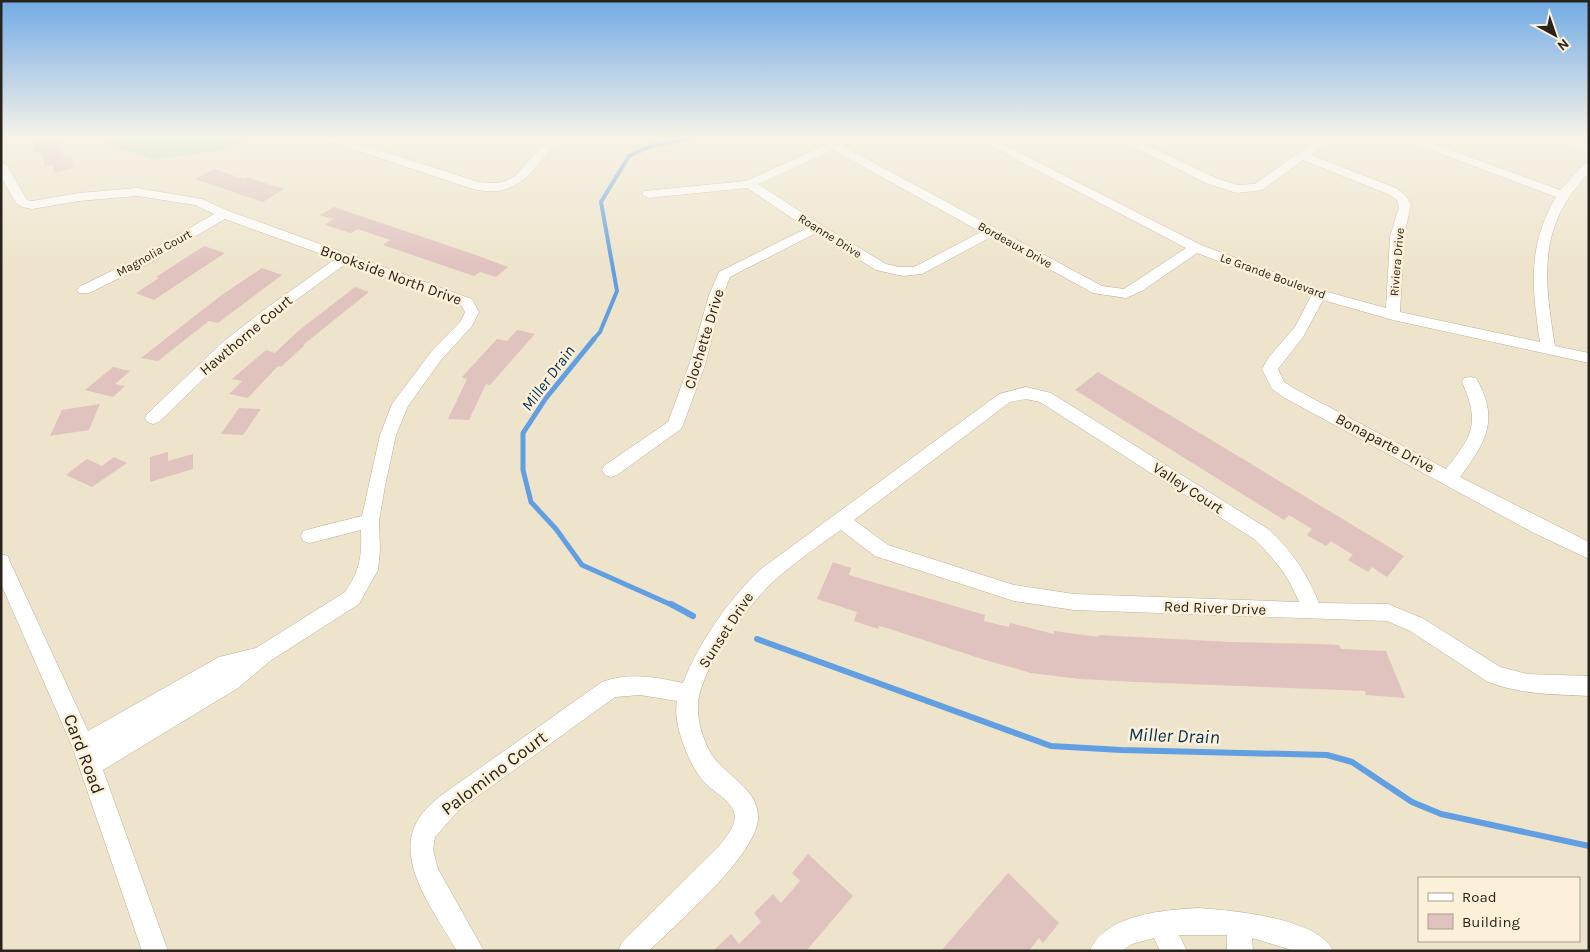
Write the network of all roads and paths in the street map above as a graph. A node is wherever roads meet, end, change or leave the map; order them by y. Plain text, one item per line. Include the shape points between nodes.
1 (10, 180) edge
2 (460, 180) edge
3 (516, 180) edge
4 (757, 180) edge
5 (896, 180) edge
6 (1064, 180) edge
7 (1213, 180) edge
8 (1268, 180) edge
9 (1365, 180) edge
10 (1523, 180) edge
11 (1576, 180) edge
12 (749, 184) junction
13 (648, 194) dead end
14 (1563, 195) junction
15 (224, 214) junction
16 (816, 228) junction
17 (990, 232) junction
18 (1196, 248) junction
19 (345, 258) junction
20 (84, 290) dead end
21 (1319, 294) junction
22 (1393, 316) junction
23 (1548, 348) junction
24 (1589, 358) edge
25 (1470, 382) dead end
26 (1035, 394) joint
27 (152, 418) dead end
28 (611, 470) dead end
29 (1450, 478) junction
30 (842, 520) junction
31 (370, 521) junction
32 (310, 536) dead end
33 (1589, 551) edge
34 (1, 562) edge
35 (1312, 611) junction
36 (1589, 686) edge
37 (689, 694) junction
38 (86, 756) junction
39 (1239, 923) junction
40 (1160, 924) junction
41 (155, 951) edge
42 (471, 951) edge
43 (631, 951) edge
44 (1102, 951) edge
45 (1174, 951) edge
46 (1240, 951) edge
47 (1320, 951) edge

1 - 15 street, Brookside North Drive via 22,203 32,206 79,197 137,192 198,202
2 - 3 street via 495,187
4 - 12 street
5 - 17 street, Bordeaux Drive
6 - 18 street, Le Grande Boulevard
7 - 8 street via 1237,189 1258,187
9 - 22 street, Riviera Drive via 1392,191 1404,202 1398,237
10 - 14 street
11 - 14 street
12 - 13 street
12 - 16 street, Roanne Drive
14 - 23 street via 1545,235 1540,257 1539,285
15 - 19 street, Brookside North Drive
15 - 20 street, Magnolia Court via 141,262
16 - 17 street, Roanne Drive via 887,269 905,273 917,271
16 - 28 street, Clochette Drive via 724,276 675,425
17 - 18 street, Bordeaux Drive via 1084,284 1109,293 1126,294
18 - 21 street, Le Grande Boulevard
19 - 27 street, Hawthorne Court via 229,345
19 - 31 street, Brookside North Drive via 467,302 472,312 467,323 436,356 400,404 388,435
21 - 22 street, Le Grande Boulevard
21 - 29 street, Bonaparte Drive via 1294,340 1273,362 1270,369 1272,377 1289,393
22 - 23 street, Le Grande Boulevard
23 - 24 street, Le Grande Boulevard
25 - 29 street via 1482,413 1480,428
26 - 30 street, Sunset Drive via 1005,398
26 - 35 street, Valley Court via 1055,403 1261,534 1288,561 1301,582
29 - 33 street, Bonaparte Drive
30 - 35 street, Red River Drive via 882,551 1014,593 1074,602
30 - 37 street, Sunset Drive via 780,564 744,598 704,661
31 - 32 street
31 - 38 street, Brookside North Drive via 368,570 352,598 263,655 231,681
34 - 38 street, Card Road
35 - 36 street, Red River Drive via 1388,613 1417,626 1495,675 1527,684
37 - 42 street, Palomino Court via 639,684 610,689 451,802 435,817 420,841 422,861
37 - 43 street, Sunset Drive via 690,726 701,758 713,775 744,804 746,823 728,855
38 - 41 street, Card Road
39 - 40 street via 1188,921
39 - 46 street
39 - 47 street via 1278,930
40 - 44 street via 1127,933
40 - 45 street

